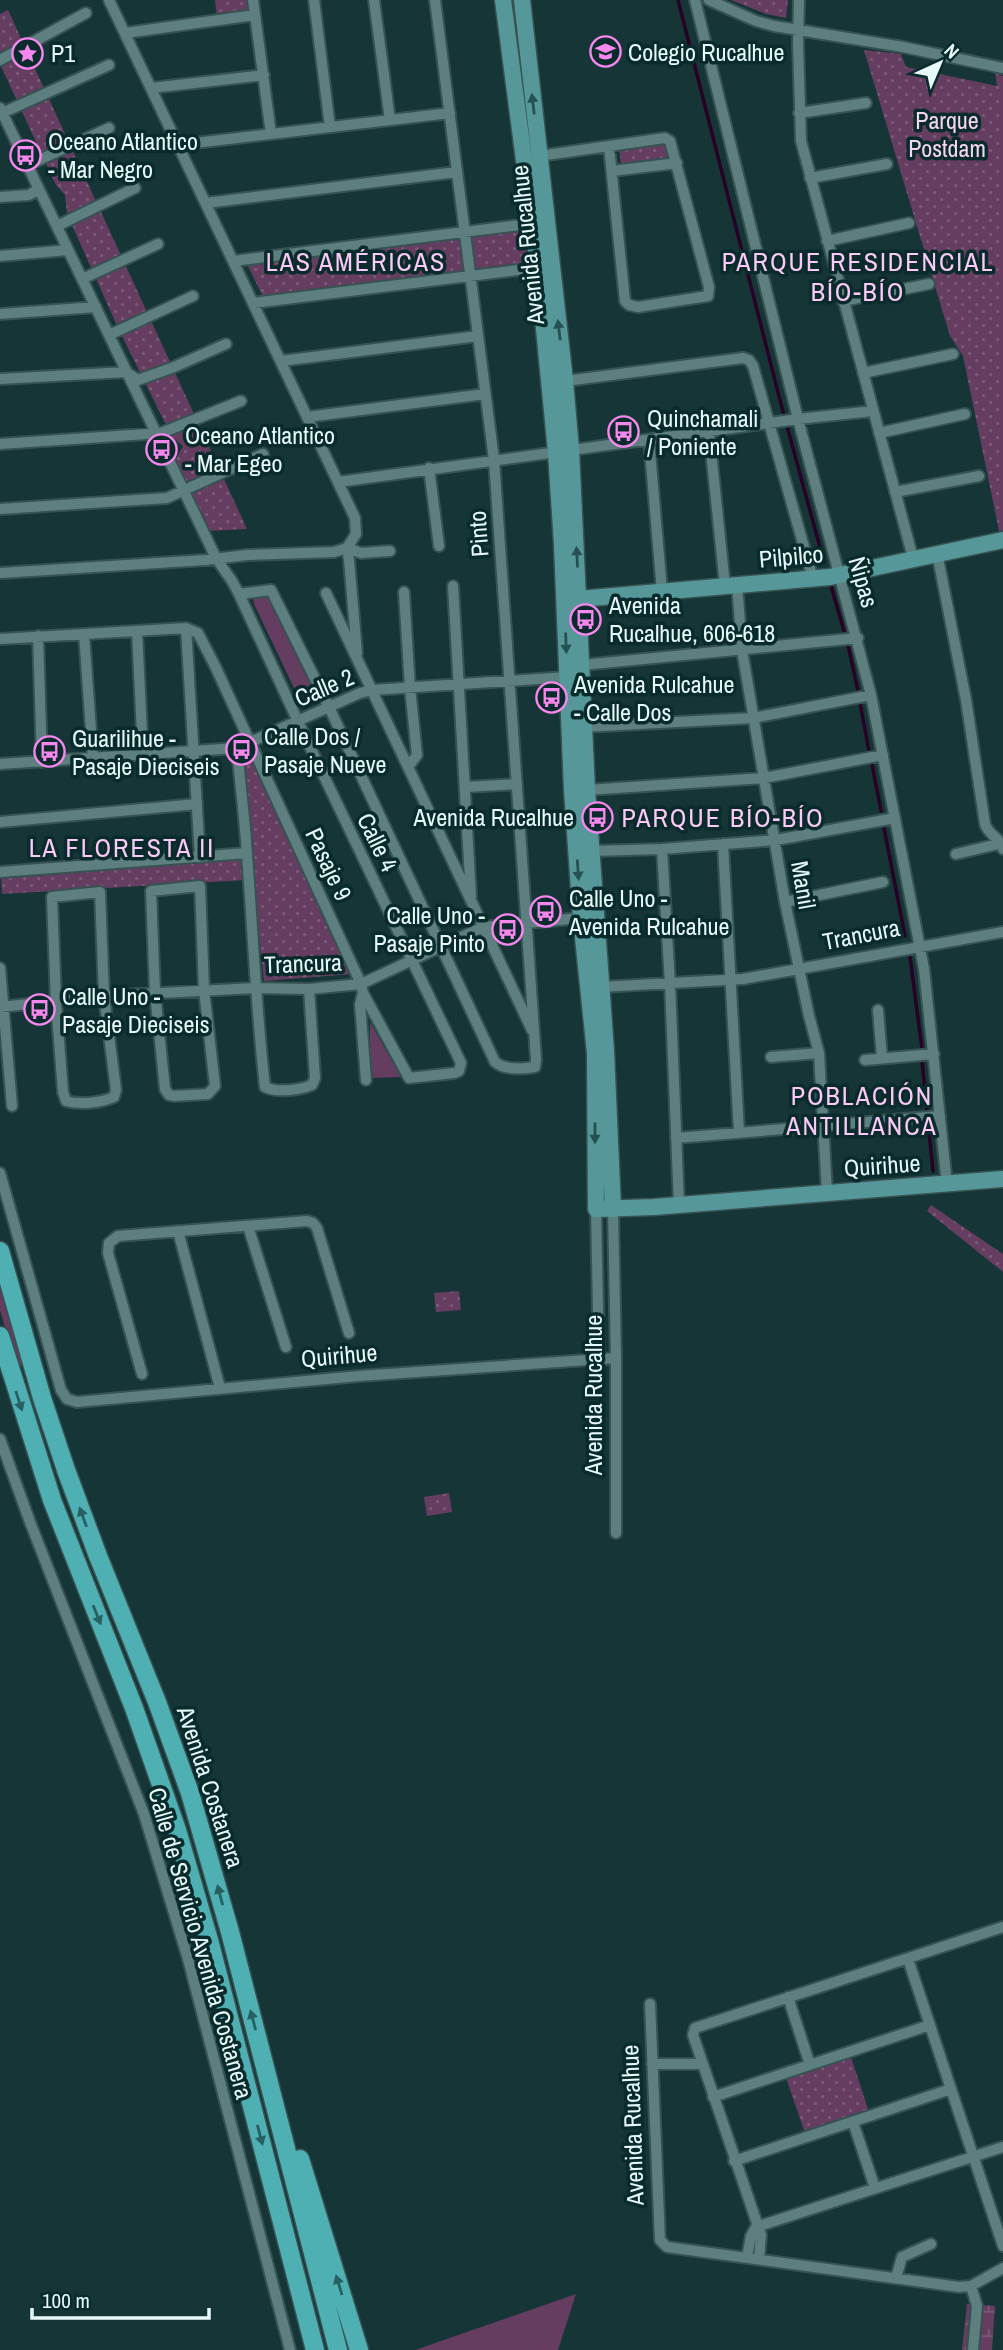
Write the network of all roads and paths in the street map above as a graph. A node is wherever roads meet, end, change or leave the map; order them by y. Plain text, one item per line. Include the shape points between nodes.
1 (109, 0) edge
2 (253, 0) edge
3 (314, 0) edge
4 (374, 0) edge
5 (435, 0) edge
6 (503, 0) edge
7 (522, 0) edge
8 (695, 0) edge
9 (709, 0) edge
10 (799, 0) edge
11 (86, 13) dead end
12 (256, 15) junction
13 (798, 30) junction
14 (125, 33) junction
15 (0, 60) edge
16 (109, 65) dead end
17 (1003, 68) edge
18 (264, 75) junction
19 (151, 88) junction
20 (866, 103) dead end
21 (1, 110) edge
22 (450, 113) junction
23 (799, 113) junction
24 (390, 120) junction
25 (330, 127) junction
26 (109, 128) dead end
27 (11, 130) junction
28 (271, 134) junction
29 (0, 136) edge
30 (178, 145) junction
31 (610, 147) junction
32 (540, 156) junction
33 (677, 163) junction
34 (887, 163) dead end
35 (28, 166) junction
36 (612, 171) junction
37 (457, 172) junction
38 (810, 178) junction
39 (135, 188) dead end
40 (39, 189) junction
41 (0, 197) edge
42 (205, 203) junction
43 (540, 223) junction
44 (909, 223) dead end
45 (57, 226) junction
46 (465, 232) junction
47 (827, 241) junction
48 (158, 244) dead end
49 (68, 250) junction
50 (0, 256) edge
51 (233, 261) junction
52 (545, 266) junction
53 (470, 276) junction
54 (82, 279) junction
55 (929, 284) dead end
56 (193, 296) dead end
57 (843, 301) junction
58 (253, 303) junction
59 (96, 307) junction
60 (0, 314) edge
61 (109, 335) junction
62 (478, 335) junction
63 (226, 344) dead end
64 (953, 354) dead end
65 (281, 361) junction
66 (126, 372) junction
67 (863, 373) junction
68 (0, 379) edge
69 (565, 381) junction
70 (485, 394) junction
71 (241, 401) dead end
72 (873, 411) junction
73 (965, 415) dead end
74 (307, 417) junction
75 (795, 419) junction
76 (773, 423) junction
77 (709, 432) junction
78 (156, 433) junction
79 (879, 433) junction
80 (649, 440) junction
81 (0, 444) edge
82 (564, 451) junction
83 (263, 454) dead end
84 (494, 460) junction
85 (429, 468) junction
86 (979, 475) dead end
87 (338, 482) junction
88 (184, 492) junction
89 (895, 492) junction
90 (0, 509) edge
91 (1003, 540) edge
92 (439, 546) dead end
93 (346, 548) junction
94 (390, 551) dead end
95 (937, 553) junction
96 (216, 558) junction
97 (913, 558) junction
98 (0, 573) edge
99 (840, 574) junction
100 (813, 579) junction
101 (731, 585) junction
102 (453, 586) dead end
103 (662, 591) junction
104 (326, 593) dead end
105 (404, 593) dead end
106 (239, 594) junction
107 (579, 599) junction
108 (186, 628) junction
109 (137, 631) junction
110 (84, 634) junction
111 (38, 636) junction
112 (858, 638) junction
113 (0, 639) edge
114 (742, 650) junction
115 (357, 659) junction
116 (582, 665) junction
117 (568, 677) junction
118 (509, 681) junction
119 (459, 685) junction
120 (410, 688) junction
121 (372, 690) junction
122 (871, 695) junction
123 (329, 707) junction
124 (753, 718) junction
125 (297, 721) junction
126 (583, 727) junction
127 (250, 743) junction
128 (237, 748) junction
129 (194, 751) junction
130 (143, 754) junction
131 (883, 755) junction
132 (93, 758) junction
133 (42, 761) junction
134 (0, 764) edge
135 (408, 767) junction
136 (764, 778) junction
137 (517, 784) junction
138 (465, 787) junction
139 (587, 790) junction
140 (197, 804) junction
141 (895, 818) junction
142 (0, 822) edge
143 (776, 840) junction
144 (723, 844) junction
145 (1002, 846) edge
146 (662, 849) junction
147 (590, 851) junction
148 (247, 853) junction
149 (956, 854) dead end
150 (200, 857) junction
151 (0, 872) edge
152 (883, 882) dead end
153 (472, 902) junction
154 (785, 902) junction
155 (588, 918) junction
156 (527, 922) junction
157 (483, 927) junction
158 (1003, 932) edge
159 (440, 946) junction
160 (919, 946) junction
161 (411, 960) junction
162 (0, 968) edge
163 (799, 969) junction
164 (731, 980) junction
165 (670, 984) junction
166 (601, 987) junction
167 (256, 988) junction
168 (362, 988) junction
169 (309, 989) junction
170 (204, 990) junction
171 (155, 993) junction
172 (104, 996) junction
173 (56, 1002) junction
174 (1, 1007) edge
175 (878, 1010) dead end
176 (535, 1035) junction
177 (819, 1053) junction
178 (934, 1054) junction
179 (771, 1057) dead end
180 (882, 1058) junction
181 (865, 1060) dead end
182 (459, 1071) joint
183 (366, 1080) dead end
184 (12, 1106) dead end
185 (940, 1116) junction
186 (823, 1126) junction
187 (739, 1132) junction
188 (676, 1138) junction
189 (0, 1173) edge
190 (1003, 1179) edge
191 (947, 1184) junction
192 (827, 1192) junction
193 (679, 1205) junction
194 (605, 1209) junction
195 (248, 1226) junction
196 (178, 1231) junction
197 (0, 1251) edge
198 (349, 1333) dead end
199 (0, 1336) edge
200 (286, 1347) dead end
201 (616, 1358) junction
202 (599, 1359) junction
203 (142, 1374) dead end
204 (220, 1388) junction
205 (0, 1440) edge
206 (616, 1533) dead end
207 (1003, 1927) edge
208 (908, 1959) junction
209 (788, 1997) junction
210 (650, 2004) dead end
211 (930, 2025) junction
212 (652, 2064) junction
213 (703, 2064) junction
214 (810, 2065) junction
215 (268, 2078) junction
216 (951, 2089) junction
217 (713, 2097) junction
218 (853, 2122) junction
219 (1003, 2147) edge
220 (973, 2156) junction
221 (734, 2161) junction
222 (875, 2188) junction
223 (756, 2227) junction
224 (932, 2244) dead end
225 (1003, 2246) edge
226 (753, 2258) junction
227 (1003, 2269) edge
228 (896, 2278) junction
229 (971, 2286) junction
230 (290, 2350) edge
231 (315, 2350) edge
232 (338, 2350) edge
233 (359, 2350) edge
234 (972, 2350) edge

1 - 14 street
2 - 12 street
3 - 25 street
4 - 24 street
5 - 22 street, Pinto
6 - 43 street, Avenida Rucalhue
32 -> 7 street, Avenida Rucalhue
8 - 75 street, Ñipas
9 - 13 street via 756,21
10 - 13 street
11 - 15 street
12 - 14 street
12 - 18 street
13 - 17 street
13 - 23 street
14 - 19 street
16 - 21 street
18 - 19 street
18 - 28 street
19 - 30 street
20 - 23 street
21 - 27 street, Calle 4
22 - 24 street
22 - 37 street, Pinto
23 - 38 street
24 - 25 street
25 - 28 street
26 - 35 street
27 - 29 street
27 - 35 street, Calle 4
28 - 30 street
30 - 42 street
31 - 32 street
31 - 33 street via 665,138
31 - 36 street
32 - 43 street, Avenida Rucalhue
33 - 36 street
33 - 36 street via 708,296 638,307 625,301
34 - 38 street
35 - 40 street, Calle 4
37 - 42 street
37 - 46 street, Pinto
38 - 47 street
39 - 45 street
40 - 41 street via 29,195
40 - 45 street, Calle 4
42 - 51 street
43 - 46 street
43 - 52 street, Avenida Rucalhue
44 - 47 street
45 - 49 street, Calle 4
46 - 51 street
46 - 53 street, Pinto
47 - 57 street
48 - 54 street
49 - 50 street
49 - 54 street, Calle 4
51 - 58 street
52 - 53 street
69 -> 52 street, Avenida Rucalhue
52 - 82 street, Avenida Rucalhue
53 - 58 street
53 - 62 street, Pinto
54 - 59 street, Calle 4
55 - 57 street
56 - 61 street
57 - 67 street
58 - 65 street
59 - 60 street
59 - 61 street, Calle 4
61 - 66 street, Calle 4
62 - 65 street
62 - 70 street, Pinto
63 - 66 street via 143,379
64 - 67 street
65 - 74 street
66 - 68 street
66 - 78 street, Calle 4
67 - 72 street
69 - 76 street, Ñipas via 743,358 753,366
69 - 82 street, Avenida Rucalhue
70 - 74 street
70 - 84 street, Pinto
71 - 78 street
72 - 75 street
72 - 79 street
73 - 79 street
74 - 87 street
75 - 76 street
75 - 99 street, Ñipas
76 - 77 street
76 - 100 street, Ñipas
77 - 80 street
77 - 101 street, Manil
78 - 81 street
78 - 88 street, Calle 4
79 - 89 street
80 - 82 street
80 - 103 street
82 - 84 street
107 -> 82 street, Avenida Rucalhue
82 -> 117 street, Avenida Rucalhue
83 - 88 street
84 - 85 street
84 - 118 street, Pinto
85 - 87 street
85 - 92 street
86 - 89 street
87 - 93 street via 357,524 354,540
88 - 90 street via 167,498
88 - 96 street, Calle 4
89 - 97 street
91 - 95 street, Pilpilco
93 - 94 street via 360,553
93 - 96 street
93 - 115 street
95 - 97 street, Pilpilco
95 - 145 street via 985,824
96 - 98 street
96 - 106 street, Calle 4
97 - 99 street, Pilpilco
99 - 100 street, Pilpilco
99 - 112 street, Ñipas
100 - 101 street, Pilpilco
101 - 103 street, Pilpilco
101 - 114 street, Manil
102 - 119 street
103 - 107 street, Pilpilco
104 - 115 street
105 - 120 street
106 - 123 street via 271,590
106 - 125 street, Calle 4
107 - 116 street, Avenida Rucalhue
108 - 109 street
108 - 127 street, Pasaje 9 via 198,633
108 - 129 street
109 - 110 street
109 - 130 street
110 - 111 street
110 - 132 street
111 - 113 street
111 - 133 street
112 - 114 street
112 - 122 street, Ñipas
114 - 116 street
114 - 124 street, Manil
115 - 121 street
116 - 117 street
116 - 126 street, Avenida Rucalhue
117 - 118 street, Calle 2
117 -> 155 street, Avenida Rucalhue via 572,790
118 - 119 street, Calle 2
118 - 137 street, Pinto
119 - 120 street, Calle 2
119 - 138 street
120 - 121 street, Calle 2
120 - 135 street via 417,755
121 - 123 street, Calle 2
121 - 135 street
122 - 124 street
122 - 131 street, Ñipas
123 - 125 street, Calle 2
123 - 159 street
124 - 126 street
124 - 136 street, Manil
125 - 127 street, Calle 2
125 - 161 street, Calle 4
126 - 139 street, Avenida Rucalhue
127 - 128 street, Calle 2
127 - 168 street, Pasaje 9
128 - 129 street, Calle 2
128 - 148 street
129 - 130 street, Calle 2
129 - 140 street
130 - 132 street, Calle 2
131 - 136 street
131 - 141 street, Ñipas
132 - 133 street, Calle 2
133 - 134 street, Calle 2
135 - 153 street
136 - 139 street
136 - 143 street, Manil
137 - 138 street
137 - 156 street, Pinto
138 - 153 street
139 - 147 street, Avenida Rucalhue
140 - 142 street
140 - 150 street
141 - 143 street
141 - 160 street, Ñipas
143 - 144 street
143 - 154 street, Manil
144 - 146 street
144 - 164 street
145 - 149 street
146 - 147 street
146 - 165 street
147 - 155 street, Avenida Rucalhue
148 - 150 street
148 - 167 street
150 - 151 street
152 - 154 street
153 - 157 street
154 - 163 street, Manil
155 - 156 street, Trancura
155 - 166 street, Avenida Rucalhue
155 -> 194 street, Avenida Rucalhue
156 - 157 street, Trancura
156 - 176 street, Pinto
157 - 159 street, Trancura
157 - 176 street
158 - 160 street, Trancura
159 - 161 street, Trancura
159 - 176 street, Pinto via 499,1066 535,1067
160 - 163 street, Trancura
160 - 178 street, Ñipas
161 - 168 street, Trancura
161 - 182 street, Calle 4 via 461,1063
162 - 174 street
163 - 164 street, Trancura
163 - 177 street, Manil
164 - 165 street, Trancura
164 - 187 street
165 - 166 street, Trancura
165 - 188 street
166 - 194 street, Avenida Rucalhue via 606,1051
167 - 169 street, Trancura
167 - 169 street via 265,1087 271,1090 304,1088 315,1078
167 - 170 street, Trancura
168 - 169 street, Trancura
168 - 182 street, Pasaje 9 via 409,1078
168 - 183 street
170 - 171 street, Trancura
170 - 171 street via 215,1086 208,1094 174,1096 165,1088
170 - 171 street via 200,886 151,891
171 - 172 street, Trancura
172 - 173 street, Trancura
172 - 173 street via 116,1090 114,1097 76,1104 66,1101 63,1092
172 - 173 street via 100,892 52,897
173 - 174 street, Trancura
174 - 184 street
175 - 180 street
177 - 179 street
177 - 186 street, Manil
178 - 180 street
178 - 185 street, Ñipas
180 - 181 street
185 - 186 street
185 - 191 street, Ñipas
186 - 187 street
186 - 192 street, Manil
187 - 188 street
188 - 193 street
189 - 204 street, Quirihue via 67,1399 77,1402
190 - 191 street, Quirihue
191 - 192 street, Quirihue
192 - 193 street, Quirihue
193 - 194 street, Quirihue
194 - 201 street, Avenida Rucalhue
194 - 202 street, Avenida Rucalhue
195 - 196 street, Quirihue
195 - 198 street, Quirihue via 313,1223
195 - 200 street
196 - 203 street, Quirihue via 118,1236 109,1243
196 - 204 street
215 -> 197 main road, Avenida Costanera via 190,1793 66,1470
199 -> 231 main road, Avenida Costanera via 52,1500 142,1730 185,1855
201 - 202 street, Quirihue
201 - 206 street, Avenida Rucalhue
202 - 204 street, Quirihue
205 - 230 street, Calle de Servicio Avenida Costanera via 145,1814 188,1959
207 - 208 street
208 - 209 street
208 - 211 street
209 - 213 street via 697,2026 693,2030
209 - 214 street
210 - 212 street, Avenida Rucalhue
211 - 214 street
211 - 216 street
212 - 213 street
212 - 226 street, Avenida Rucalhue via 662,2244
213 - 217 street
214 - 217 street
215 - 232 main road, Avenida Costanera
233 -> 215 main road via 314,2201
216 - 218 street
216 - 220 street
217 - 221 street
218 - 221 street
218 - 222 street
219 - 220 street
220 - 222 street
220 - 225 street
221 - 223 street
222 - 223 street
223 - 226 street via 751,2236
224 - 228 street via 902,2257
226 - 228 street
227 - 229 street
228 - 229 street
229 - 234 street via 977,2306

